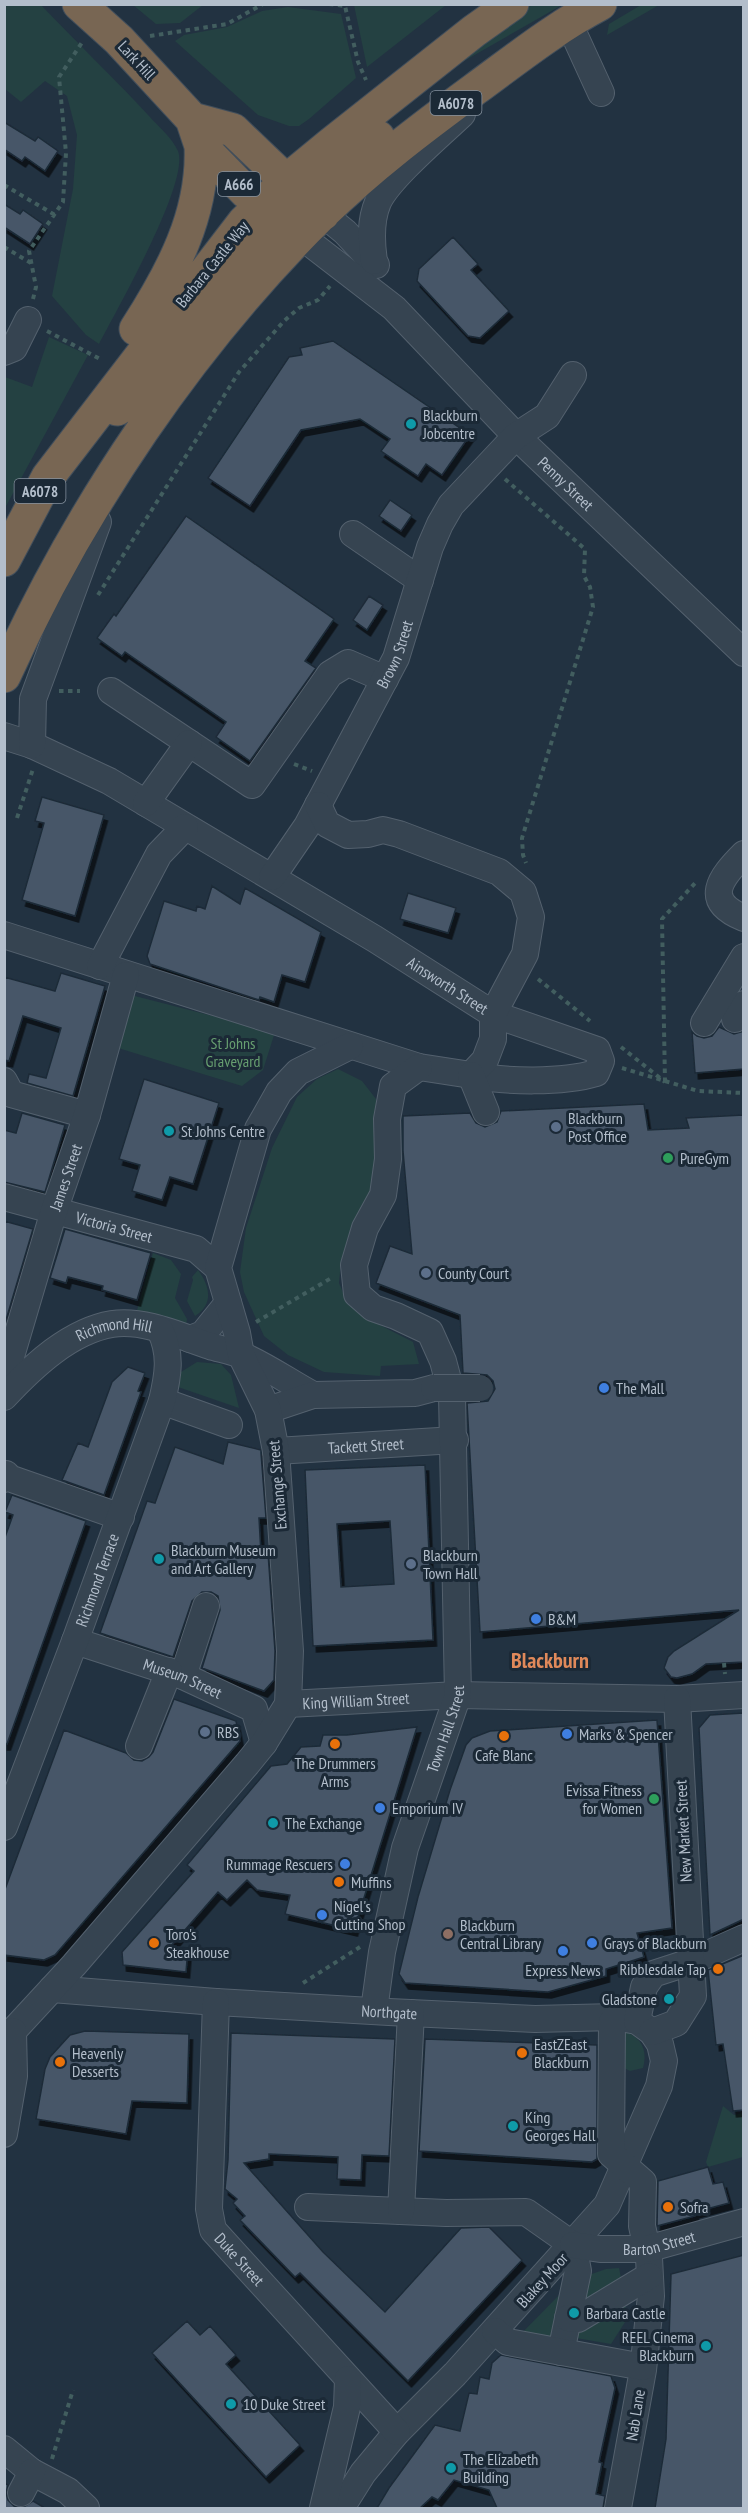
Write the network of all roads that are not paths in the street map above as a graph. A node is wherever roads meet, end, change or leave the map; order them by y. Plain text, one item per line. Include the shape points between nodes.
1 (512, 4) edge
2 (600, 4) edge
3 (568, 21) junction
4 (98, 22) edge
5 (525, 52) junction
6 (601, 93) dead end
7 (196, 132) junction
8 (293, 209) junction
9 (374, 261) junction
10 (394, 308) junction
11 (28, 320) road end
12 (4, 352) edge
13 (573, 375) dead end
14 (516, 436) junction
15 (48, 477) junction
16 (102, 494) junction
17 (353, 534) dead end
18 (4, 560) edge
19 (420, 580) junction
20 (744, 653) edge
21 (4, 676) edge
22 (385, 679) junction
23 (111, 691) dead end
24 (4, 736) edge
25 (189, 743) junction
26 (36, 746) junction
27 (146, 803) junction
28 (318, 805) junction
29 (185, 827) junction
30 (744, 854) edge
31 (272, 877) junction
32 (744, 918) edge
33 (4, 935) edge
34 (744, 957) edge
35 (100, 966) junction
36 (126, 975) junction
37 (744, 982) edge
38 (493, 1014) junction
39 (725, 1017) edge
40 (350, 1046) junction
41 (419, 1067) junction
42 (471, 1076) junction
43 (4, 1081) edge
44 (486, 1112) dead end
45 (87, 1114) junction
46 (4, 1197) edge
47 (54, 1211) junction
48 (218, 1268) junction
49 (228, 1302) junction
50 (160, 1330) junction
51 (190, 1339) junction
52 (239, 1344) junction
53 (4, 1380) edge
54 (487, 1387) dead end
55 (313, 1395) junction
56 (4, 1397) edge
57 (162, 1401) junction
58 (268, 1410) junction
59 (229, 1425) dead end
60 (454, 1440) junction
61 (276, 1450) junction
62 (4, 1479) edge
63 (121, 1516) junction
64 (206, 1606) dead end
65 (75, 1641) junction
66 (176, 1673) junction
67 (458, 1695) junction
68 (744, 1695) edge
69 (677, 1699) junction
70 (293, 1704) junction
71 (264, 1743) junction
72 (139, 1746) dead end
73 (4, 1827) edge
74 (744, 1938) edge
75 (690, 1962) junction
76 (52, 1989) junction
77 (216, 2002) junction
78 (374, 2010) junction
79 (411, 2013) junction
80 (641, 2022) junction
81 (9, 2034) edge
82 (5, 2133) edge
83 (625, 2165) junction
84 (308, 2207) dead end
85 (401, 2211) junction
86 (744, 2222) edge
87 (573, 2245) junction
88 (647, 2250) junction
89 (649, 2276) junction
90 (568, 2318) junction
91 (495, 2331) junction
92 (561, 2352) junction
93 (643, 2367) junction
94 (348, 2379) junction
95 (397, 2432) junction
96 (4, 2449) edge
97 (86, 2508) edge
98 (323, 2508) edge
99 (341, 2508) edge
100 (618, 2508) edge

1 - 8 highway, A6078 via 474,31
2 - 3 highway
3 - 5 highway
3 - 6 street
4 - 7 highway, Lark Hill
5 - 8 highway via 476,62 348,159
5 - 9 street via 379,199 372,227
7 - 8 highway, A666 via 233,130
7 - 15 highway via 202,170 200,190 178,256 160,292 73,420
8 - 9 street, Penny Street via 345,232
8 - 10 street, Penny Street via 343,268
8 - 15 highway, A6078 via 227,279 129,403 84,427
8 - 16 highway, A6078
9 - 10 street, Penny Street
10 - 14 street, Penny Street
11 - 12 street via 14,348
13 - 14 street, Brown Street via 547,416
14 - 19 street, Brown Street via 452,504 430,547
14 - 20 street, Penny Street
15 - 18 highway, A6078
16 - 21 highway, A6078 via 66,550
16 - 26 street via 99,520 33,699
17 - 19 street
19 - 22 street, Brown Street via 396,658
22 - 25 street via 348,663 330,674 252,785
22 - 28 street, Brown Street
23 - 25 street
24 - 26 street, Ainsworth Street
25 - 27 street
26 - 27 street, Ainsworth Street
27 - 29 street, Ainsworth Street
28 - 31 street, Brown Street
28 - 38 street via 327,824 348,835 383,830 399,834 499,872 523,892 531,917 525,954
29 - 31 street, Ainsworth Street
29 - 35 street via 159,854
30 - 32 street via 724,873 718,888 721,903 729,912
31 - 38 street, Ainsworth Street
33 - 35 street
34 - 39 street
35 - 36 street
36 - 40 street
36 - 45 street, James Street
37 - 39 street
38 - 42 street, Ainsworth Street via 493,1039 485,1060
38 - 42 street via 597,1050 602,1060 596,1073 582,1078 498,1080
40 - 41 street
40 - 48 street via 298,1072 279,1092 258,1129
41 - 42 street
41 - 60 street, Town Hall Street via 393,1086 383,1195 365,1228 354,1265 357,1294 373,1308 430,1332 452,1395
42 - 44 street
43 - 45 street via 11,1094
45 - 47 street, James Street
46 - 47 street, Victoria Street
47 - 48 street, Victoria Street via 196,1249
47 - 53 street, James Street
48 - 49 street, Exchange Street
49 - 51 street via 203,1334
49 - 52 street, Exchange Street
50 - 51 street, Richmond Hill
50 - 56 street, Richmond Hill via 129,1323 88,1331 40,1362
50 - 57 street, Richmond Terrace via 169,1369
51 - 52 street, Richmond Hill
52 - 55 street, Richmond Hill
52 - 58 street, Exchange Street
54 - 55 street, bridge
55 - 58 street
57 - 59 street
57 - 63 street, Richmond Terrace
58 - 61 street, Exchange Street
60 - 61 street, Tackett Street
60 - 67 street, Town Hall Street
61 - 70 street, Exchange Street
62 - 63 street via 6,1474 9,1479
63 - 65 street, Richmond Terrace
64 - 66 street
65 - 66 street, Museum Street
65 - 73 street, Richmond Terrace
66 - 71 street, Museum Street via 254,1709
66 - 72 street
67 - 69 street, King William Street
67 - 70 street, King William Street
67 - 78 street, Town Hall Street via 405,1848 382,1952
68 - 69 street, King William Street
69 - 75 street, New Market Street
70 - 71 street, King William Street
71 - 76 street, King William Street
74 - 75 street
75 - 80 street via 653,1974 644,1987
75 - 80 street via 693,1996 676,2023
76 - 77 street, Northgate
76 - 81 street, King William Street
77 - 78 street, Northgate
77 - 94 street, Duke Street via 209,2209 213,2230
78 - 79 street, Northgate
79 - 80 street, Northgate
79 - 85 street
80 - 83 street, Blakey Moor via 660,2044 664,2061 659,2086
80 - 83 street, Nab Lane via 612,2022 610,2154
81 - 82 street via 14,2076
83 - 87 street, Blakey Moor via 607,2205
83 - 88 street, Nab Lane via 643,2182 642,2226
84 - 85 street
85 - 87 street via 526,2212
86 - 88 street, Barton Street
87 - 88 street, Barton Street
87 - 90 street via 578,2271
87 - 91 street, Blakey Moor
88 - 89 street, Nab Lane
89 - 90 street via 578,2319
89 - 93 street, Nab Lane via 651,2296
90 - 92 street
91 - 92 street via 508,2342
91 - 95 street, Blakey Moor
92 - 93 street
93 - 100 street, Nab Lane
94 - 95 street, Duke Street
94 - 98 street via 346,2407
95 - 99 street, Blakey Moor
96 - 97 street via 33,2482 68,2491

